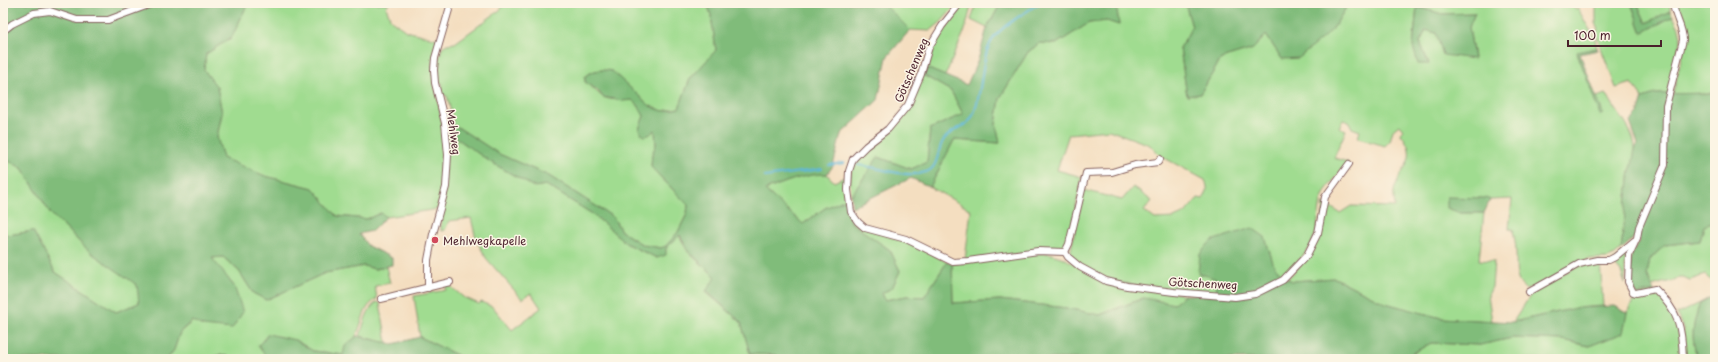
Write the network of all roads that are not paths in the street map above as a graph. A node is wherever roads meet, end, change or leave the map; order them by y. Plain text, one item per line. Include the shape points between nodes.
1 (154, 3) edge
2 (451, 3) edge
3 (960, 3) edge
4 (1673, 3) edge
5 (3, 31) edge
6 (1160, 159) dead end
7 (1349, 164) dead end
8 (1637, 238) junction
9 (1065, 252) junction
10 (450, 282) dead end
11 (428, 288) junction
12 (1529, 292) dead end
13 (381, 299) dead end
14 (1684, 359) edge

1 - 5 street via 108,20 77,20 50,11 34,13
2 - 11 street, Mehlweg via 434,70 434,83 444,123 448,155 446,187 428,260
3 - 9 street, Götschenweg via 929,47 908,105 888,129 853,159 849,171 848,190 851,212 865,228 906,239 953,262 1038,251
4 - 8 street via 1683,40 1666,106 1665,165
6 - 9 street via 1158,162 1112,172 1086,173
7 - 9 street, Götschenweg via 1325,197 1318,233 1307,255 1283,280 1255,294 1235,296 1127,286 1106,281 1086,270
8 - 12 street via 1615,257 1578,264
8 - 14 street via 1629,256 1629,287 1636,293 1654,289 1668,304 1680,323
10 - 11 street
11 - 13 street

